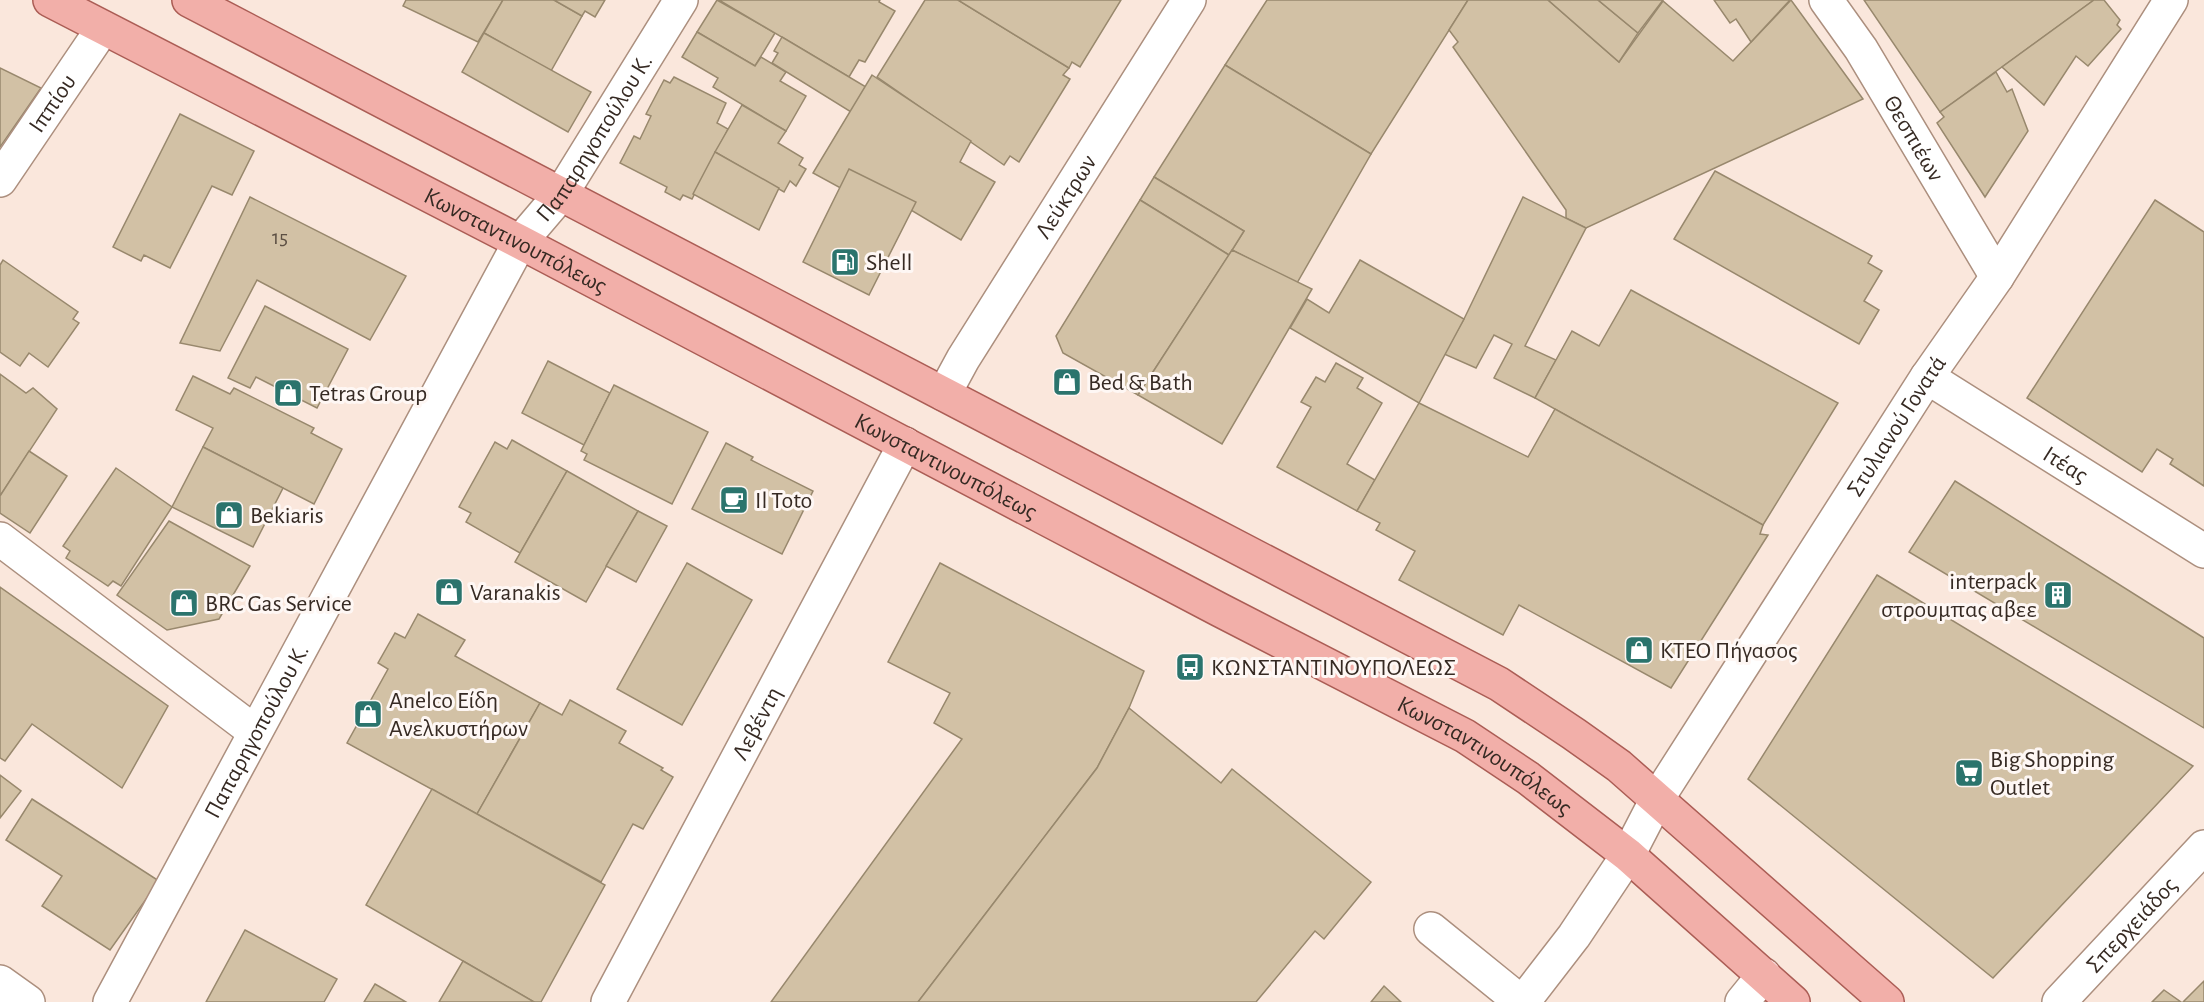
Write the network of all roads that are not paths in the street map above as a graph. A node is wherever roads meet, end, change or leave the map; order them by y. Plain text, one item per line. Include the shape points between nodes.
1 (50, 0) edge
2 (189, 0) edge
3 (681, 0) edge
4 (1189, 0) edge
5 (1826, 0) edge
6 (2171, 0) edge
7 (103, 27) junction
8 (0, 180) edge
9 (561, 194) junction
10 (520, 242) junction
11 (1997, 277) junction
12 (1927, 377) junction
13 (944, 394) junction
14 (905, 444) junction
15 (0, 539) edge
16 (2204, 552) edge
17 (255, 732) junction
18 (1657, 799) junction
19 (2204, 847) edge
20 (1628, 855) junction
21 (1431, 929) dead end
22 (1764, 975) junction
23 (0, 982) edge
24 (28, 1002) edge
25 (110, 1002) edge
26 (608, 1002) edge
27 (1522, 1002) edge
28 (1742, 1002) edge
29 (1793, 1002) edge
30 (1887, 1002) edge
31 (2060, 1002) edge

1 - 7 main road, Κωνσταντινουπόλεως
2 - 9 main road
3 - 9 street, Παπαρηγοπούλου Κ.
4 - 13 street, Λεύκτρων
5 - 11 street, Θεσπιέων via 1861,49
6 - 11 street, Στυλιανού Γονατά
7 - 8 street, Ιππίου
7 - 10 main road, Κωνσταντινουπόλεως
9 - 10 street, Παπαρηγοπούλου Κ.
9 - 13 main road
10 - 14 main road, Κωνσταντινουπόλεως
10 - 17 street, Παπαρηγοπούλου Κ.
11 - 12 street, Στυλιανού Γονατά
12 - 16 street, Ιτέας
12 - 18 street, Στυλιανού Γονατά
13 - 18 main road via 1499,684 1618,766
14 - 20 main road, Κωνσταντινουπόλεως via 1465,736 1528,778
14 - 26 street, Λεβέντη
15 - 17 street
17 - 25 street, Παπαρηγοπούλου Κ.
18 - 20 street, Στυλιανού Γονατά
18 - 30 main road
19 - 31 street, Σπερχειάδος
20 - 22 main road, Κωνσταντινουπόλεως
20 - 27 street, Στυλιανού Γονατά via 1574,936
21 - 27 street
22 - 28 street
22 - 29 main road, Κωνσταντινουπόλεως
23 - 24 street

